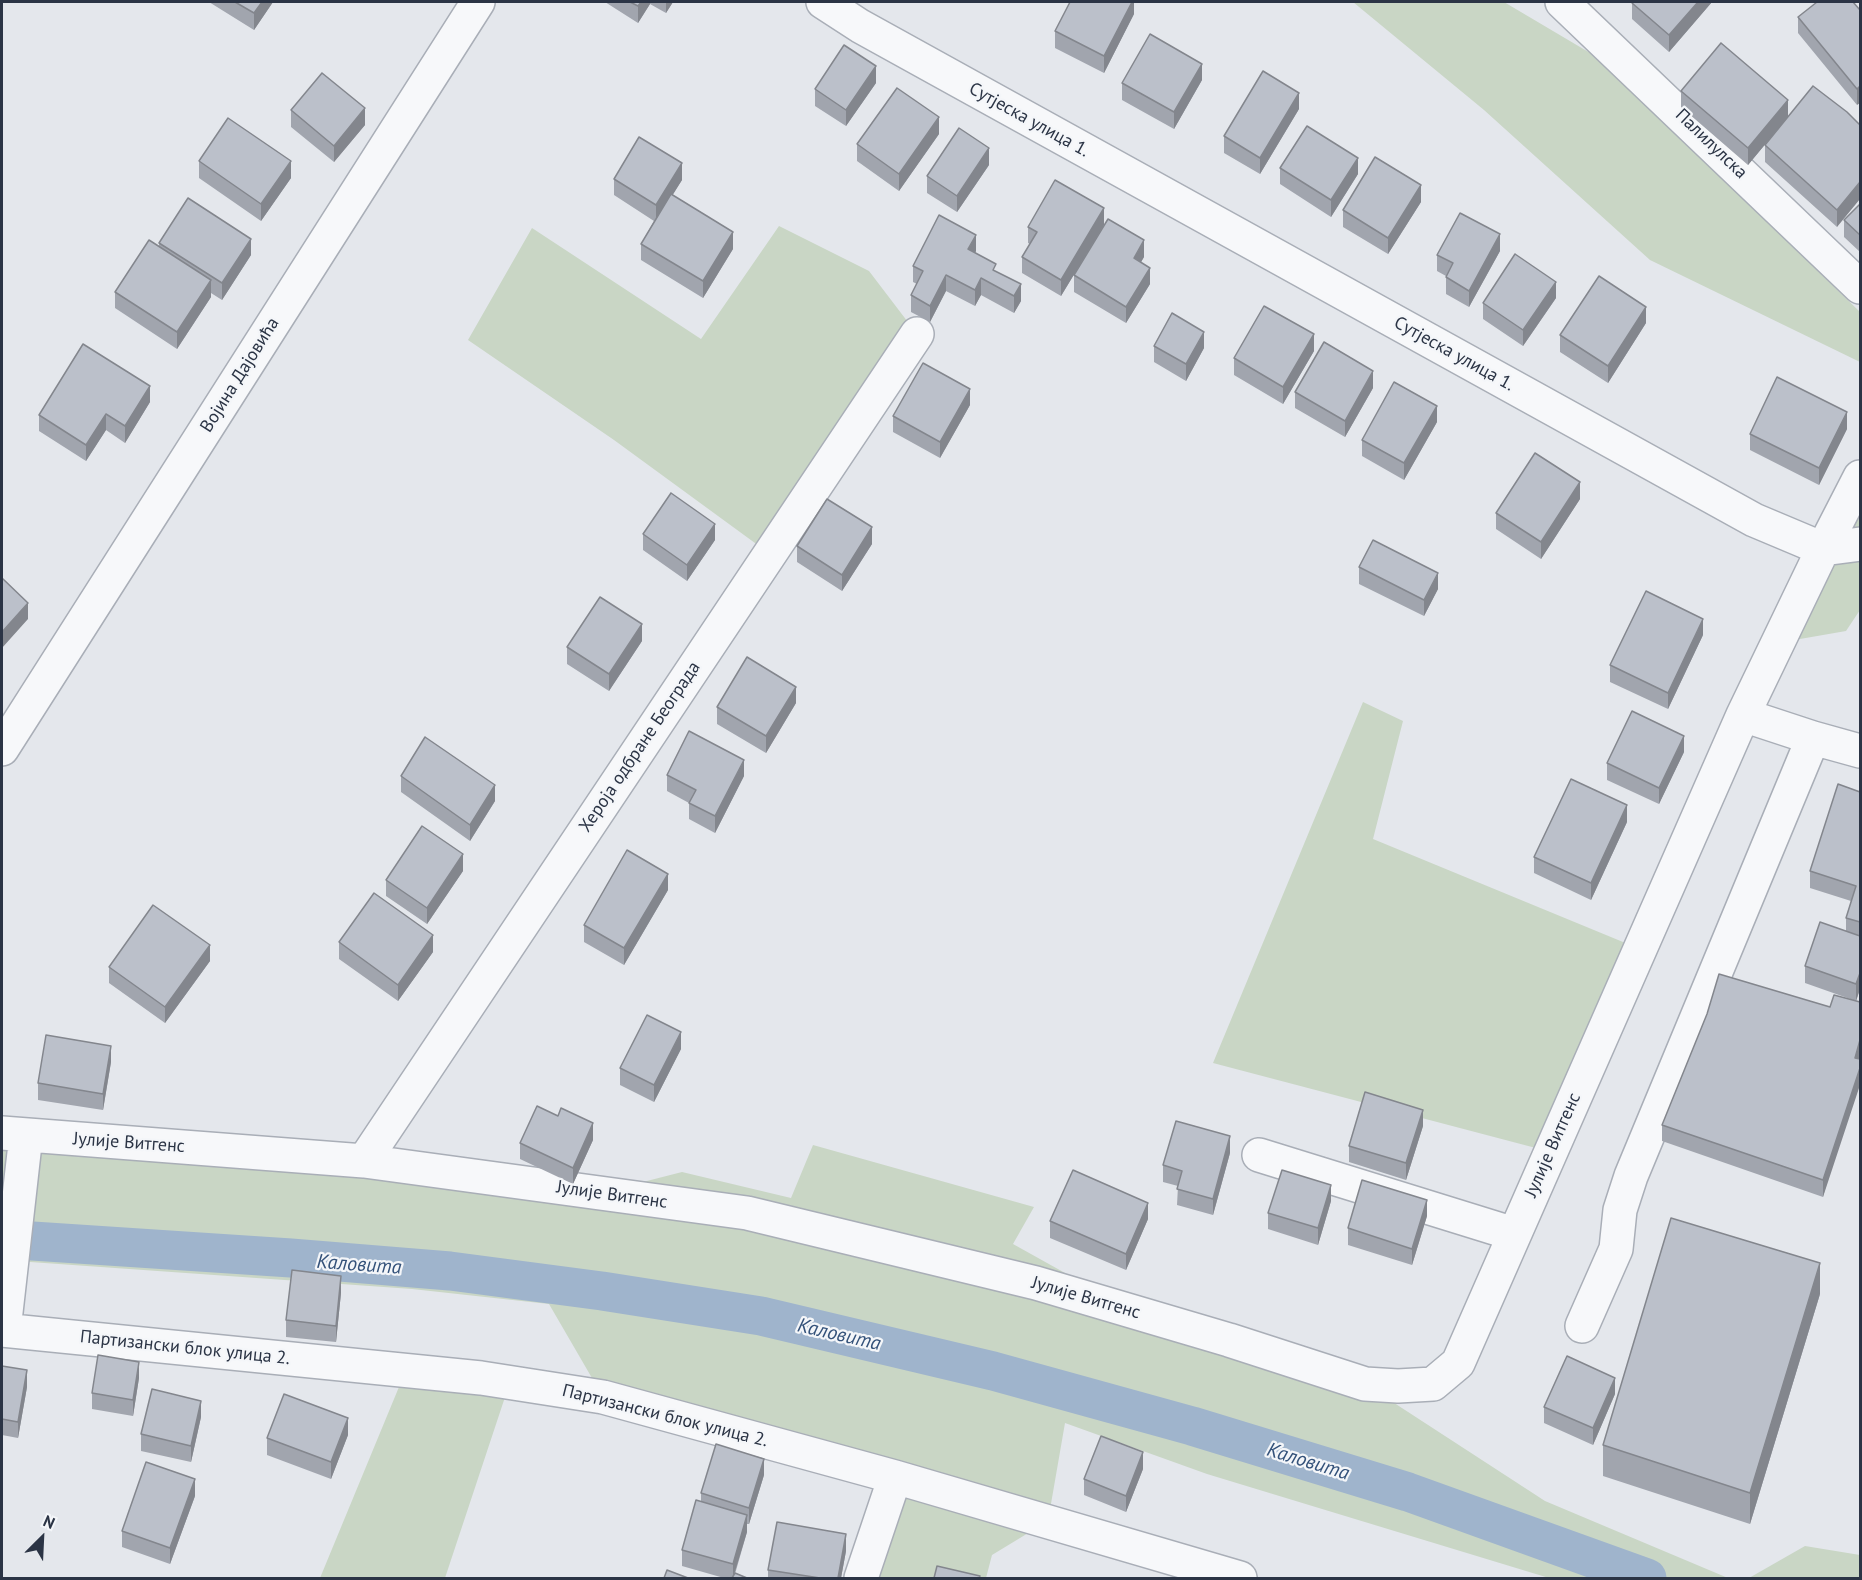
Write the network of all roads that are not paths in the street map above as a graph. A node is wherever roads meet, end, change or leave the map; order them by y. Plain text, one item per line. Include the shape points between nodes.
1 (478, 2) edge
2 (823, 2) edge
3 (1562, 2) edge
4 (1860, 287) edge
5 (917, 334) dead end
6 (1860, 477) edge
7 (1860, 544) edge
8 (1822, 549) junction
9 (1743, 715) junction
10 (1813, 738) junction
11 (2, 748) edge
12 (1860, 751) edge
13 (14, 1134) edge
14 (1258, 1155) dead end
15 (364, 1161) junction
16 (1514, 1234) junction
17 (1581, 1326) dead end
18 (3, 1330) edge
19 (895, 1477) junction
20 (861, 1578) edge
21 (1240, 1578) edge

1 - 11 street, Војина Дајовића
2 - 8 street, Сутјеска улица 1. via 870,32 1744,514
3 - 4 street, Палилулска
5 - 15 street, Хероја одбране Београда
6 - 8 street
7 - 8 street
8 - 9 street
9 - 10 street
9 - 16 street, Јулије Витгенс
10 - 12 street
10 - 17 street via 1631,1176 1620,1210 1616,1249
13 - 15 street, Јулије Витгенс
13 - 18 street via 19,1201
14 - 16 street
15 - 16 street, Јулије Витгенс via 747,1213 1036,1283 1365,1384 1433,1384 1458,1363
18 - 19 street, Партизански блок улица 2. via 481,1377 603,1396
19 - 20 street
19 - 21 street, Партизански блок улица 2.

